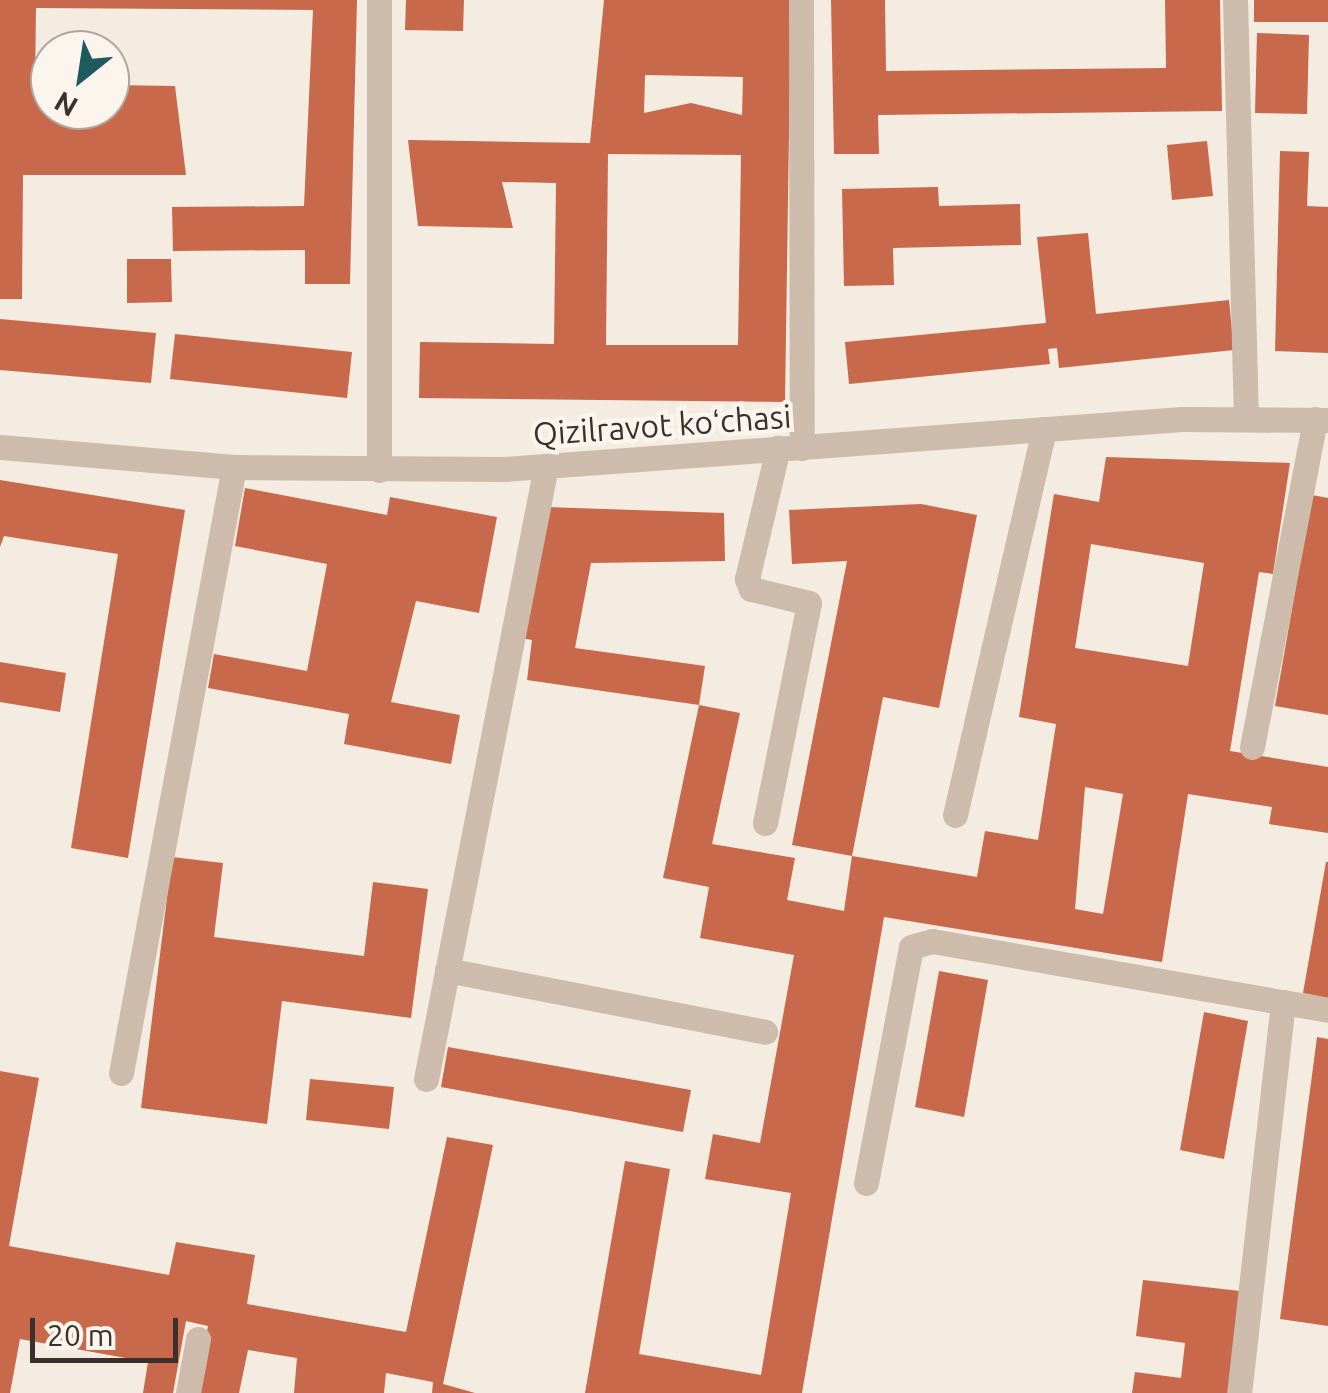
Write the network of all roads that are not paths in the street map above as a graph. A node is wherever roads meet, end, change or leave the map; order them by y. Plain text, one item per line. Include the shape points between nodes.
1 (379, 0) edge
2 (802, 0) edge
3 (1235, 0) edge
4 (1246, 419) junction
5 (1322, 419) edge
6 (1044, 429) junction
7 (0, 447) edge
8 (790, 448) junction
9 (546, 466) junction
10 (234, 467) junction
11 (379, 470) junction
12 (1252, 747) dead end
13 (955, 814) dead end
14 (765, 823) dead end
15 (447, 970) junction
16 (1283, 1002) junction
17 (1328, 1010) edge
18 (764, 1032) dead end
19 (120, 1072) dead end
20 (426, 1079) dead end
21 (866, 1183) dead end
22 (198, 1339) dead end
23 (188, 1393) edge
24 (1239, 1393) edge

1 - 11 street
2 - 8 street
3 - 4 street
4 - 5 street, Qizilravot koʻchasi
4 - 6 street, Qizilravot koʻchasi
5 - 12 street
6 - 8 street, Qizilravot koʻchasi
6 - 13 street
7 - 10 street, Qizilravot koʻchasi
8 - 9 street, Qizilravot koʻchasi
8 - 14 street via 747,579 752,589 809,604
9 - 11 street, Qizilravot koʻchasi
9 - 15 street
10 - 11 street, Qizilravot koʻchasi
10 - 19 street
15 - 18 street
15 - 20 street
16 - 17 street
16 - 21 street via 932,941 911,947
16 - 24 street
22 - 23 street

